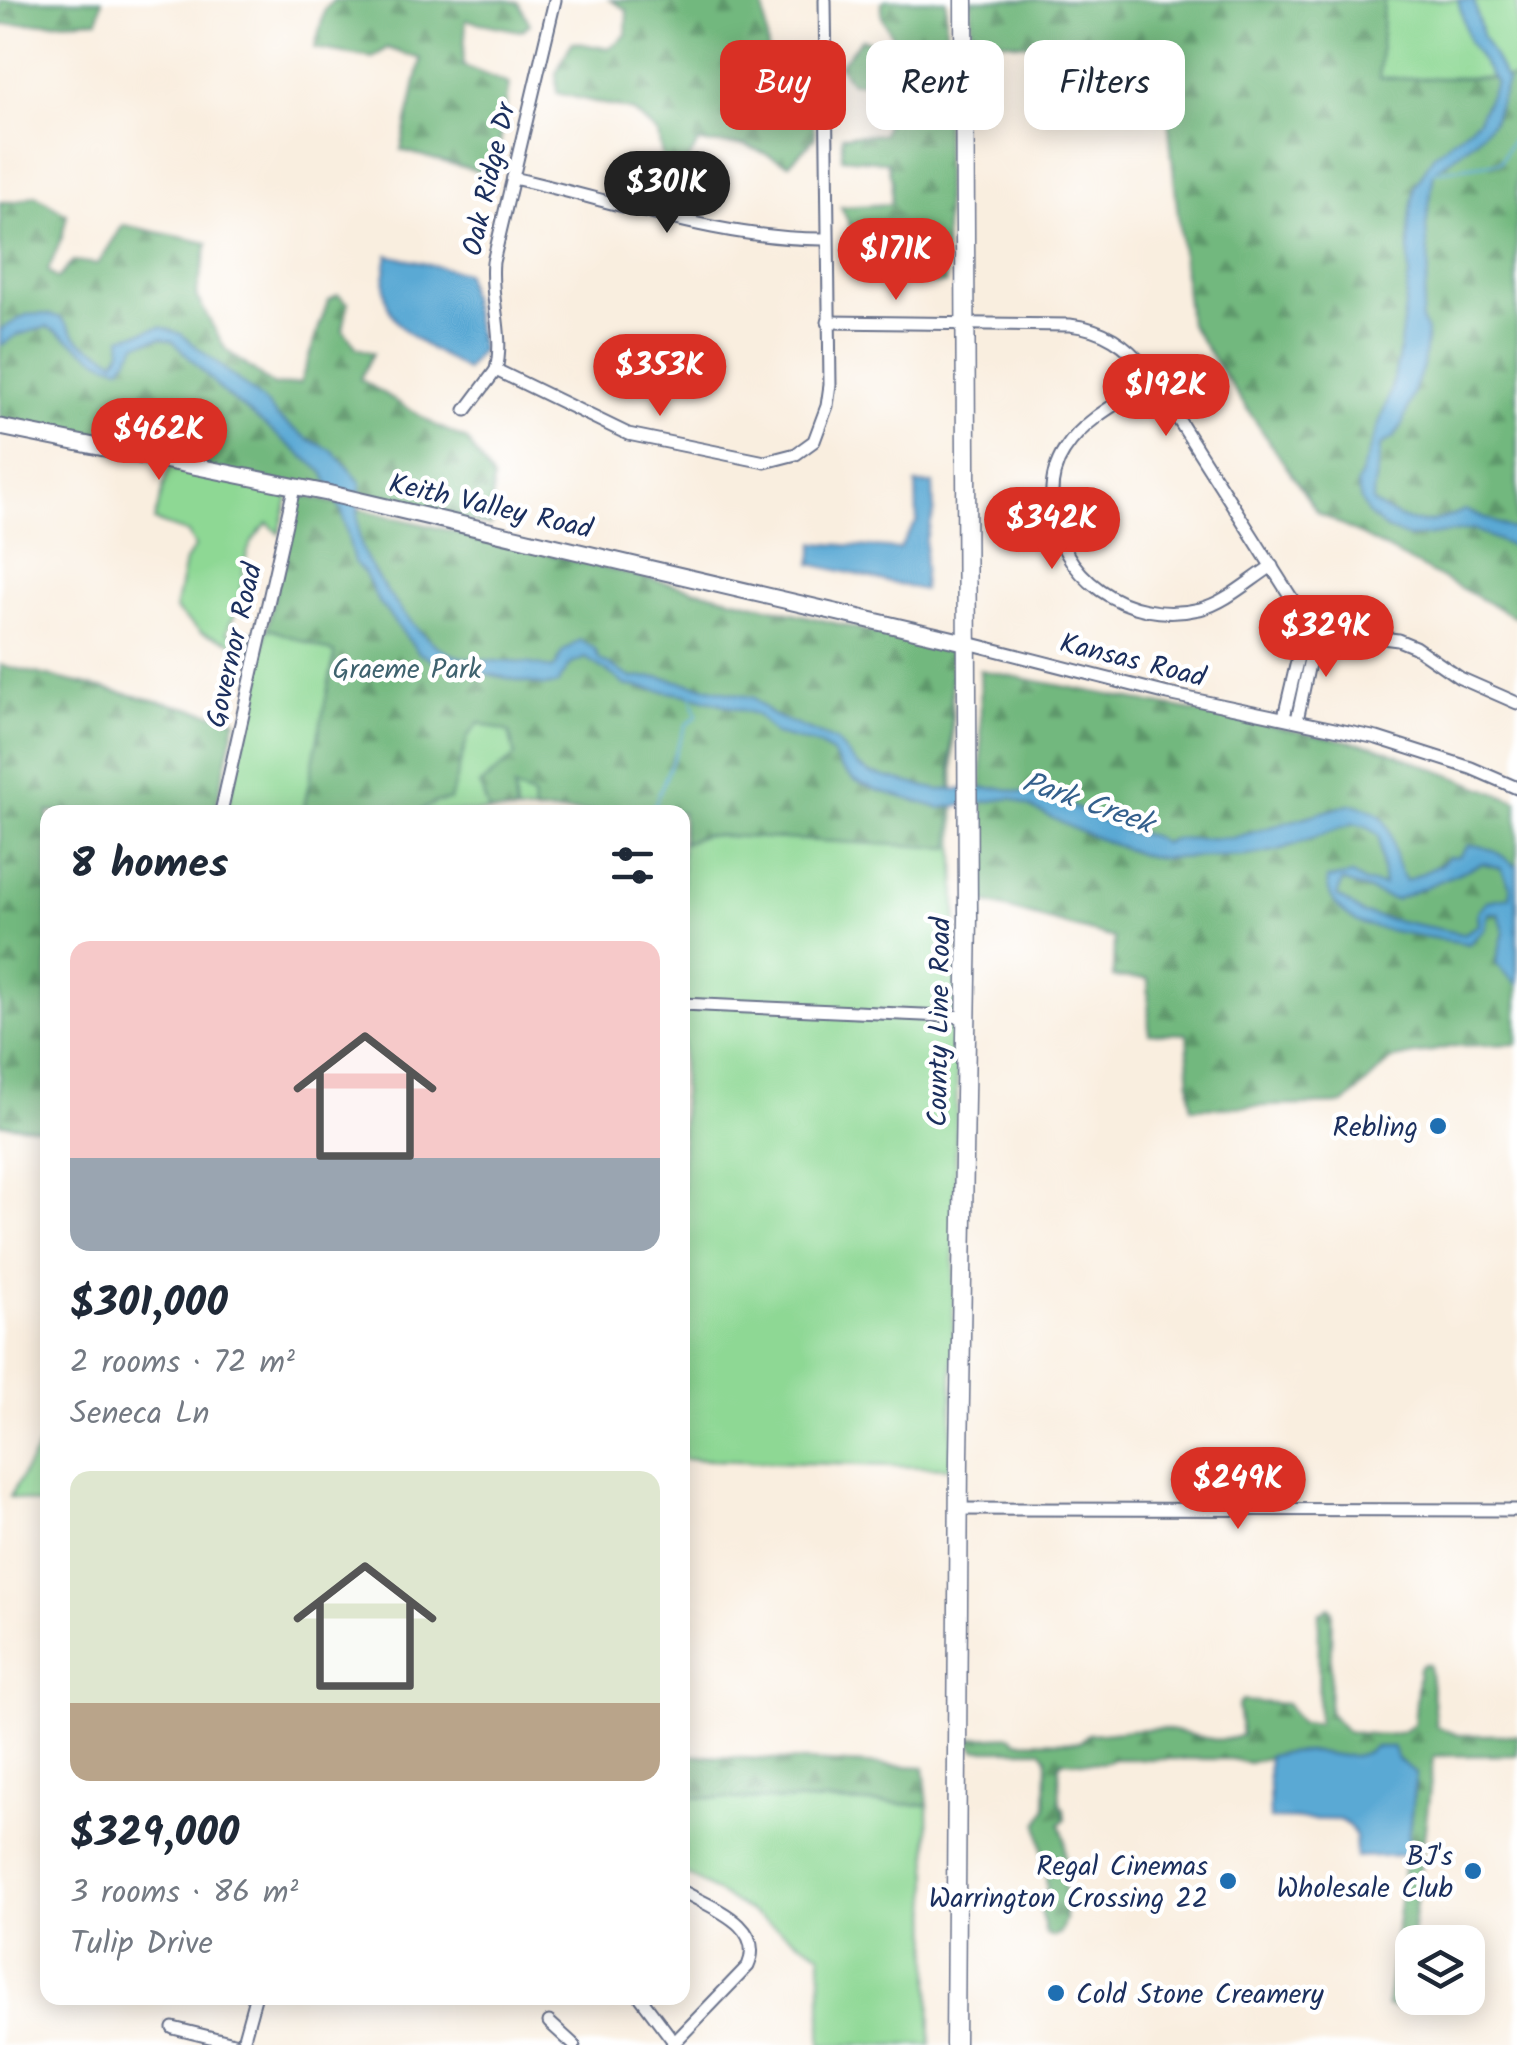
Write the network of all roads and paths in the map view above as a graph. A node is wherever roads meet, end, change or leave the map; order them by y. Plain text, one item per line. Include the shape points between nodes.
1 (556, 0) edge
2 (826, 0) edge
3 (964, 0) edge
4 (513, 178) junction
5 (827, 239) junction
6 (828, 322) junction
7 (966, 324) junction
8 (496, 370) junction
9 (1154, 381) junction
10 (466, 410) dead end
11 (0, 427) edge
12 (294, 488) junction
13 (1272, 566) junction
14 (968, 643) junction
15 (1304, 646) junction
16 (1517, 703) edge
17 (1290, 719) junction
18 (1517, 788) edge
19 (223, 805) edge
20 (690, 1004) edge
21 (967, 1017) junction
22 (958, 1509) junction
23 (1517, 1510) edge
24 (690, 1896) edge
25 (253, 2005) edge
26 (646, 2005) edge
27 (549, 2022) dead end
28 (173, 2028) dead end
29 (673, 2043) edge
30 (242, 2045) edge
31 (574, 2045) edge
32 (955, 2045) edge

1 - 4 street, Oak Ridge Dr
2 - 5 street
3 - 7 main road, County Line Road
4 - 5 street via 746,234
4 - 8 street, Oak Ridge Dr via 491,285 499,328
5 - 6 street
6 - 7 street
6 - 8 street via 830,386 821,426 814,441 780,460 628,434
7 - 9 street via 1090,328 1129,350
7 - 14 main road, County Line Road
8 - 10 street
9 - 13 street
9 - 13 street via 1086,426 1058,462 1052,507 1066,557 1108,595 1160,610 1206,608
11 - 12 street, Keith Valley Road
12 - 14 street, Keith Valley Road
12 - 19 street, Governor Road
13 - 15 street via 1294,602
14 - 17 street, Kansas Road
14 - 21 main road, County Line Road
15 - 16 street via 1375,636 1398,640
15 - 17 street
17 - 18 street, Kansas Road via 1424,751
20 - 21 street
21 - 22 main road, County Line Road
22 - 23 street
22 - 32 main road, County Line Road
24 - 29 street via 740,1925 752,1943 748,1966
25 - 30 street
26 - 29 street
27 - 31 street
28 - 30 street

